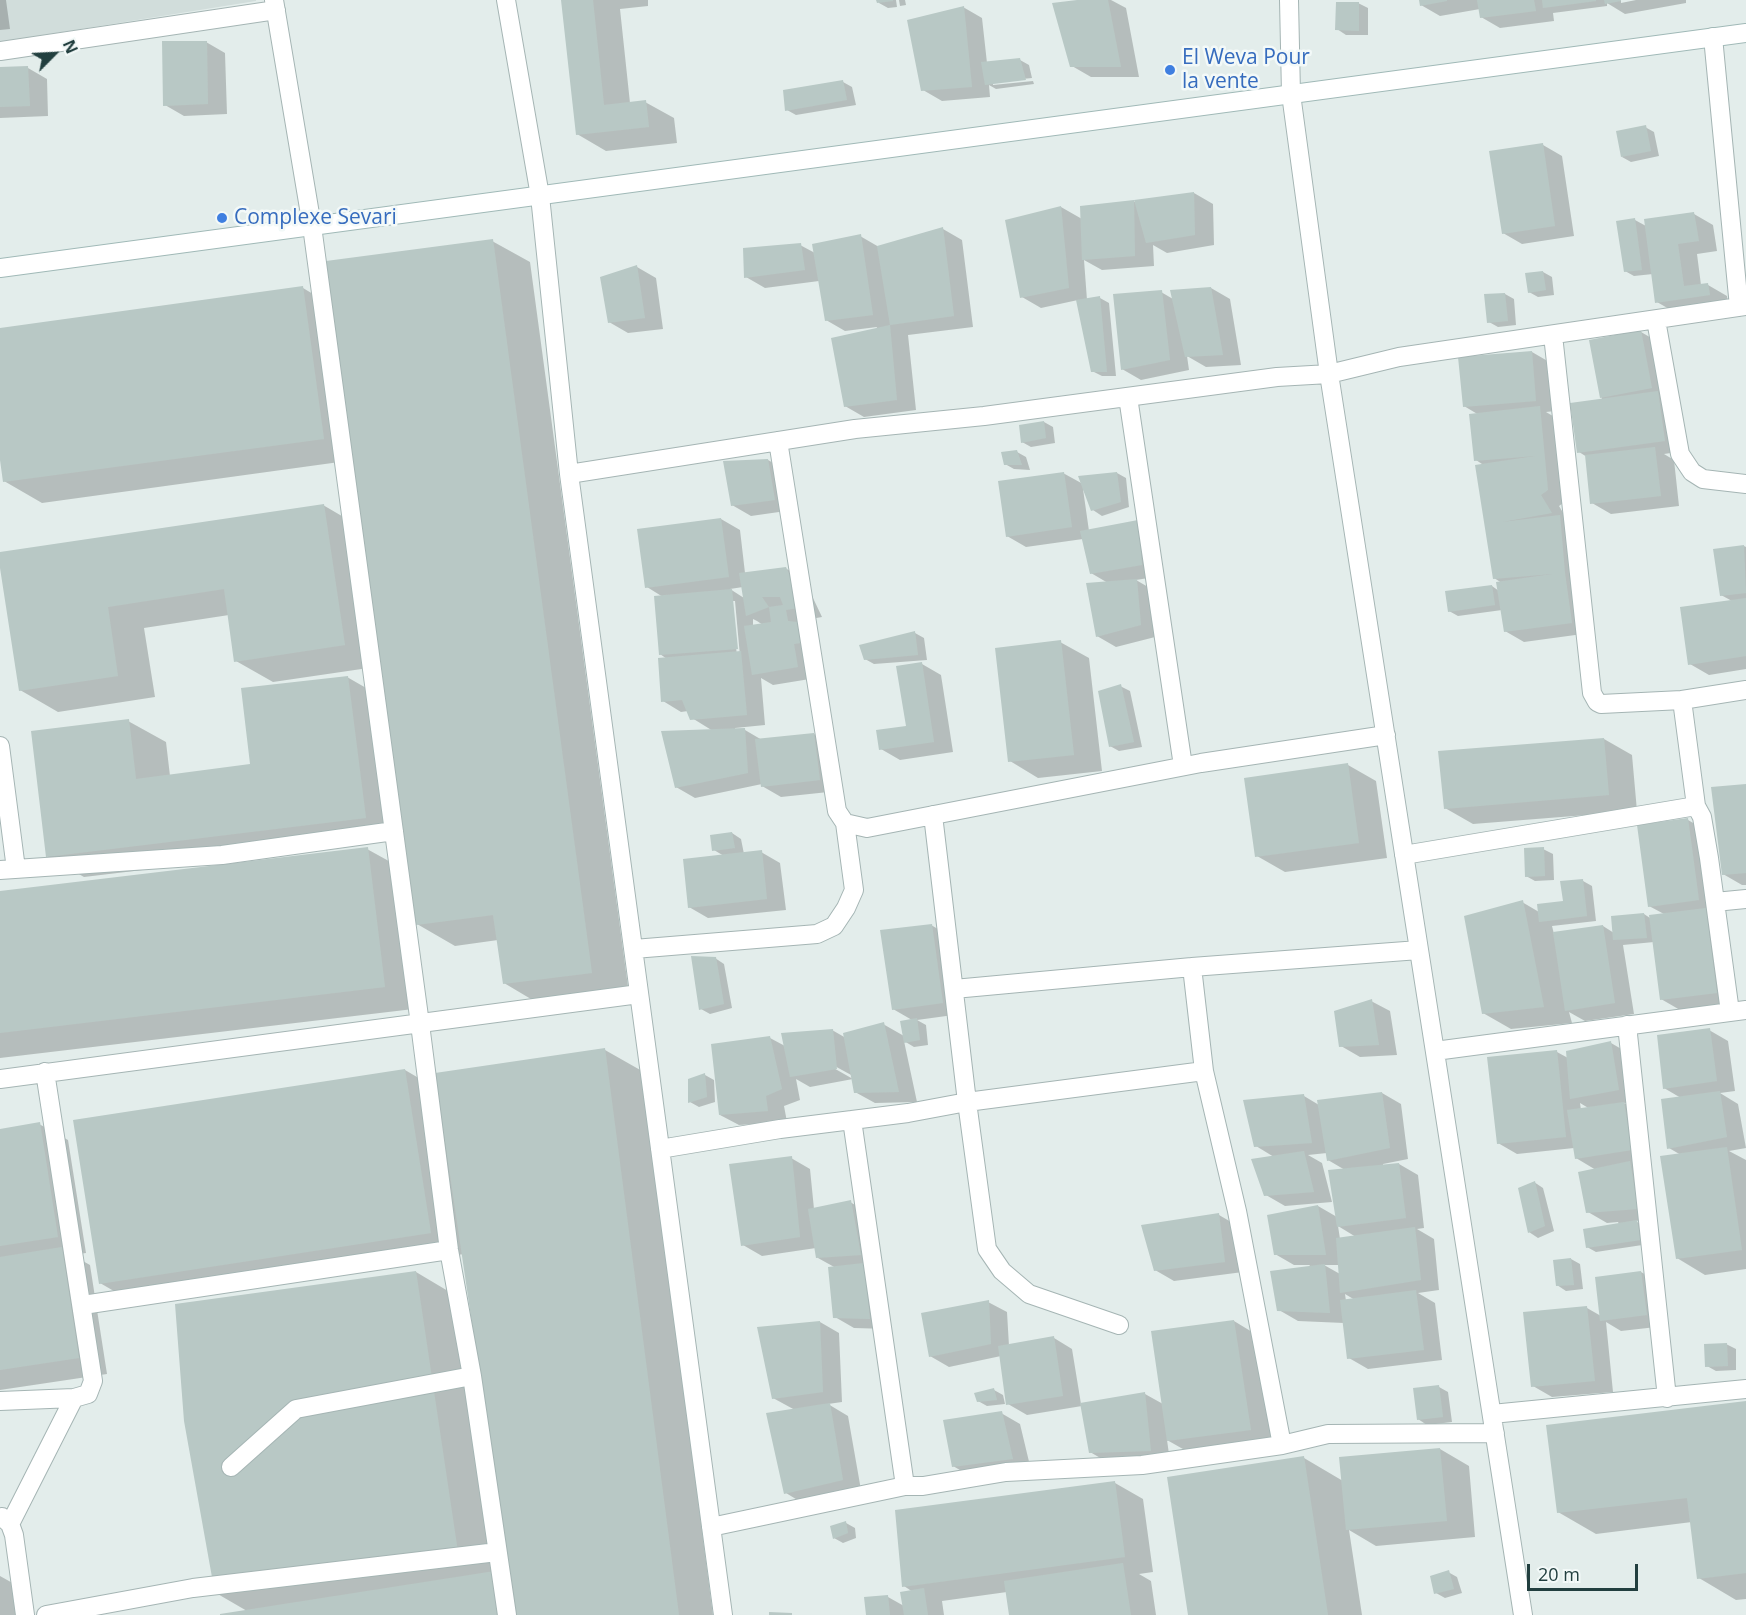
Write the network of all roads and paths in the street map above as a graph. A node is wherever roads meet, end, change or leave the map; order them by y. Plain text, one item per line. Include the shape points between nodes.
1 (506, 0) edge
2 (1290, 0) edge
3 (275, 5) edge
4 (1746, 33) edge
5 (1713, 37) junction
6 (0, 51) edge
7 (1291, 94) junction
8 (540, 196) junction
9 (312, 226) junction
10 (0, 268) edge
11 (1742, 307) edge
12 (1656, 320) junction
13 (1553, 335) junction
14 (1329, 374) junction
15 (1128, 397) junction
16 (778, 441) junction
17 (569, 474) junction
18 (1746, 484) edge
19 (1746, 690) edge
20 (1682, 700) junction
21 (1386, 735) junction
22 (0, 746) edge
23 (1183, 766) junction
24 (1696, 806) junction
25 (933, 815) junction
26 (846, 823) junction
27 (394, 831) junction
28 (1404, 855) junction
29 (8, 870) edge
30 (1746, 899) edge
31 (1715, 902) junction
32 (634, 949) junction
33 (1419, 950) junction
34 (1192, 967) junction
35 (954, 989) junction
36 (639, 994) junction
37 (1738, 1011) edge
38 (420, 1024) junction
39 (1627, 1026) junction
40 (1435, 1051) junction
41 (1204, 1071) junction
42 (45, 1072) junction
43 (0, 1079) edge
44 (967, 1102) junction
45 (852, 1120) junction
46 (660, 1149) junction
47 (449, 1250) junction
48 (83, 1305) junction
49 (1119, 1325) dead end
50 (472, 1376) junction
51 (1746, 1389) edge
52 (74, 1398) junction
53 (1668, 1398) junction
54 (0, 1401) edge
55 (1492, 1414) junction
56 (1495, 1433) junction
57 (1282, 1445) junction
58 (231, 1467) dead end
59 (905, 1486) junction
60 (5, 1520) edge
61 (711, 1527) junction
62 (497, 1552) junction
63 (25, 1615) edge
64 (46, 1615) edge
65 (507, 1615) edge
66 (723, 1615) edge
67 (1523, 1615) edge

1 - 8 street
2 - 7 street
3 - 6 street
3 - 9 street
4 - 5 street
5 - 7 street
5 - 11 street
7 - 8 street
7 - 14 street
8 - 9 street
8 - 17 street
9 - 10 street
9 - 27 street
11 - 12 street
12 - 13 street
12 - 18 street via 1680,454 1692,472 1704,479
13 - 14 street via 1399,357
13 - 20 street via 1594,698 1601,704
14 - 15 street
14 - 21 street
15 - 16 street
15 - 23 street
16 - 17 street
16 - 26 street via 837,811
17 - 32 street
19 - 20 street
20 - 24 street
21 - 23 street
21 - 28 street
22 - 29 street
23 - 25 street
24 - 28 street
24 - 31 street via 1702,817
25 - 26 street via 867,828
25 - 35 street
26 - 32 street via 854,890 834,926 817,934
27 - 29 street via 222,855
27 - 38 street
28 - 33 street
30 - 31 street
31 - 37 street
32 - 36 street
33 - 34 street
33 - 40 street
34 - 35 street
34 - 41 street
35 - 44 street
36 - 38 street
36 - 46 street
37 - 39 street
38 - 42 street
38 - 47 street
39 - 40 street
39 - 53 street
40 - 55 street
41 - 44 street
41 - 57 street via 1237,1211
42 - 43 street
42 - 48 street
44 - 45 street
44 - 49 street via 987,1249 1002,1271 1029,1294
45 - 46 street
45 - 59 street
46 - 61 street
47 - 48 street
47 - 50 street
48 - 52 street via 93,1381 88,1394
50 - 58 street via 296,1409
50 - 62 street
51 - 53 street
52 - 54 street
52 - 60 street
53 - 55 street
55 - 56 street
56 - 57 street via 1329,1434
56 - 67 street
57 - 59 street via 1142,1465 1006,1472
59 - 61 street
60 - 63 street via 14,1534
61 - 66 street
62 - 64 street via 193,1588
62 - 65 street

